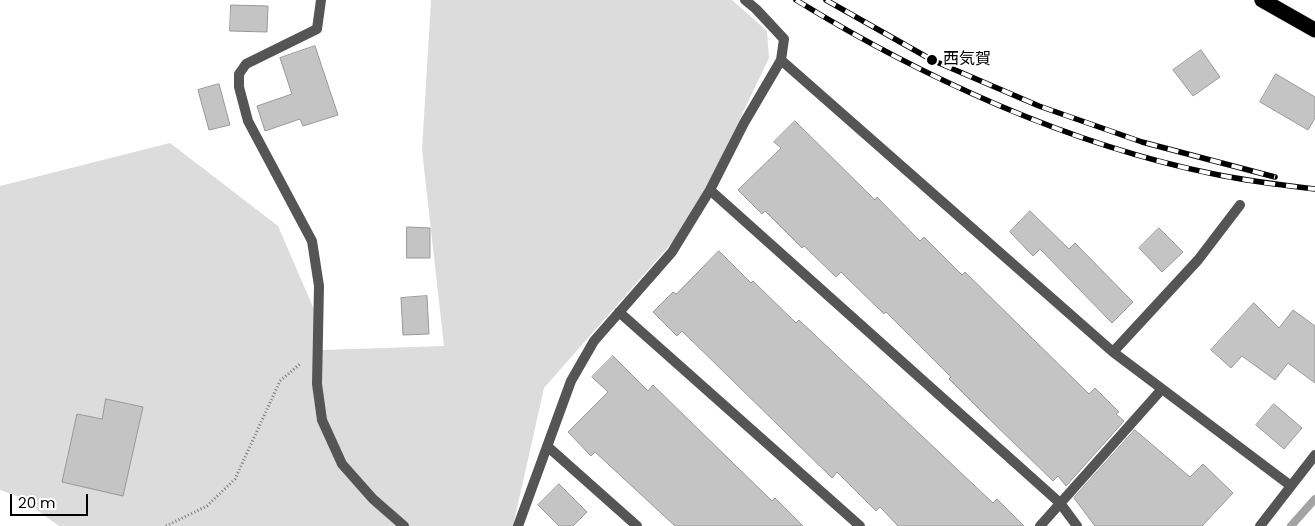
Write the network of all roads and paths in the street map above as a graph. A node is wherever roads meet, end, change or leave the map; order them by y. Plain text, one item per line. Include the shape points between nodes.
1 (321, 0) edge
2 (745, 0) edge
3 (1262, 0) edge
4 (1315, 30) edge
5 (781, 60) junction
6 (710, 190) junction
7 (1240, 205) dead end
8 (619, 312) junction
9 (319, 347) junction
10 (1114, 352) junction
11 (1162, 389) junction
12 (547, 446) junction
13 (1315, 455) edge
14 (1291, 486) junction
15 (1060, 503) junction
16 (166, 526) edge
17 (404, 526) edge
18 (518, 526) edge
19 (637, 526) edge
20 (860, 526) edge
21 (1040, 526) edge
22 (1077, 526) edge
23 (1260, 526) edge

1 - 9 street via 317,29 246,64 238,74 248,121 312,240 319,286
2 - 5 street via 784,39
3 - 4 highway
5 - 6 street
5 - 10 street
6 - 8 street via 672,252
6 - 15 street
7 - 10 street via 1198,260
8 - 12 street via 594,341 571,381
8 - 20 street
9 - 16 path via 280,381 235,479 207,506
9 - 17 street via 318,384 322,420 342,464 373,499
10 - 11 street
11 - 14 street
11 - 15 street
12 - 18 street
12 - 19 street
13 - 14 street
14 - 23 street
15 - 21 street
15 - 22 street

